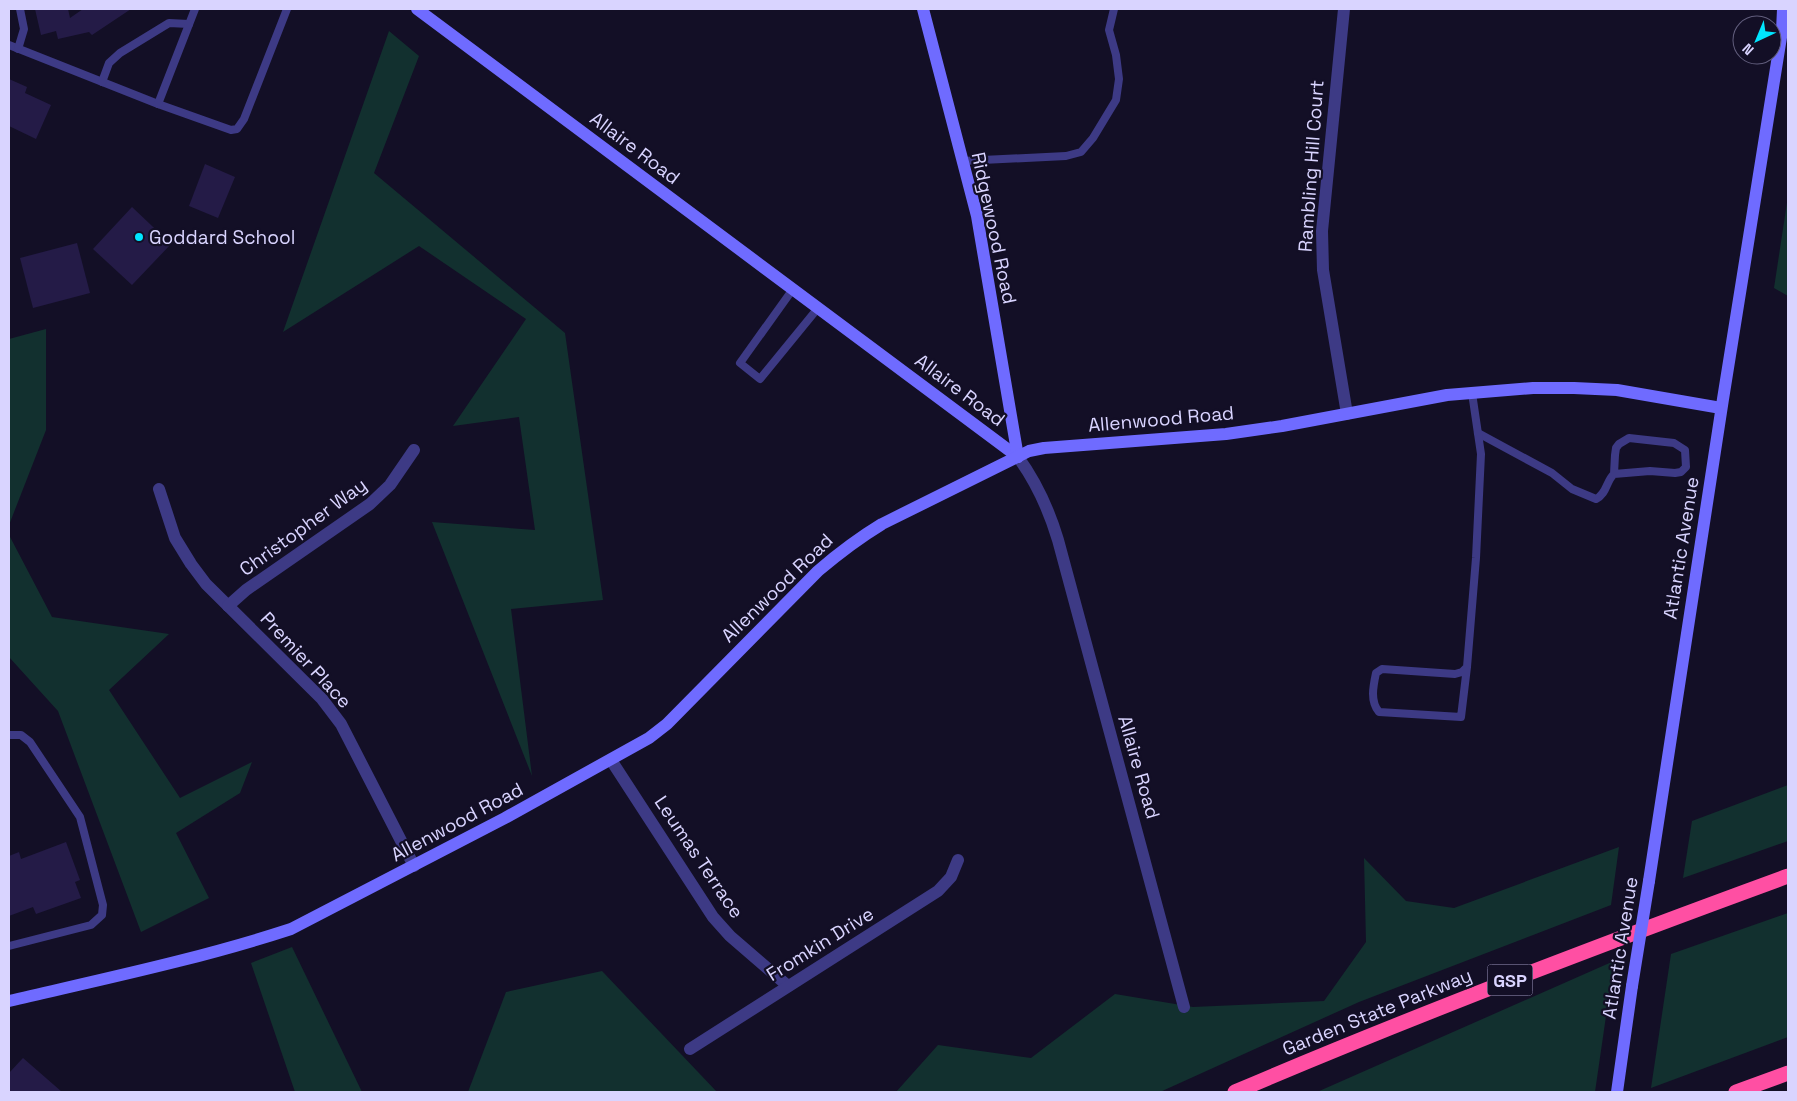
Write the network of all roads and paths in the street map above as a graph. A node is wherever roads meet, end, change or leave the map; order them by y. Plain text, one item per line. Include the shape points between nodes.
1 (20, 9) edge
2 (195, 9) edge
3 (287, 9) edge
4 (417, 9) edge
5 (923, 9) edge
6 (1114, 9) edge
7 (1344, 9) edge
8 (1783, 9) edge
9 (189, 24) junction
10 (1785, 30) edge
11 (9, 45) edge
12 (18, 49) junction
13 (102, 82) junction
14 (158, 104) junction
15 (962, 161) junction
16 (793, 289) junction
17 (818, 308) junction
18 (1472, 393) junction
19 (1721, 408) junction
20 (1348, 414) junction
21 (1478, 433) junction
22 (414, 450) dead end
23 (1018, 457) junction
24 (1614, 474) junction
25 (159, 489) dead end
26 (228, 606) junction
27 (1467, 667) junction
28 (9, 735) edge
29 (611, 760) junction
30 (958, 860) dead end
31 (414, 866) junction
32 (1788, 876) edge
33 (9, 946) edge
34 (788, 986) junction
35 (9, 1001) edge
36 (1184, 1007) dead end
37 (690, 1049) dead end
38 (1788, 1073) edge
39 (1617, 1089) edge
40 (1235, 1092) edge
41 (1736, 1092) edge

1 - 12 lane via 24,29
2 - 9 lane
3 - 14 lane via 237,129 223,129
4 - 16 main road, Allaire Road
5 - 15 main road, Ridgewood Road
6 - 15 lane via 1109,30 1119,79 1116,100 1081,152 1066,156
7 - 20 street, Rambling Hill Court via 1322,231 1323,270
8 - 10 main road, Atlantic Avenue
9 - 13 lane via 169,23 120,53 109,63
9 - 14 lane
10 - 19 main road, Atlantic Avenue
11 - 12 lane
12 - 13 lane
13 - 14 lane
15 - 23 main road, Ridgewood Road via 977,216
16 - 17 main road, Allaire Road
16 - 17 lane via 740,363 760,379
17 - 23 main road, Allaire Road
18 - 19 main road, Allenwood Road via 1533,388 1617,390
18 - 20 main road, Allenwood Road
18 - 21 lane
19 - 39 main road, Atlantic Avenue, bridge
20 - 23 main road, Allenwood Road via 1226,434 1044,448
21 - 24 lane via 1589,497 1596,499 1602,496
21 - 27 lane via 1480,492
22 - 26 street, Christopher Way via 390,485 370,504
23 - 29 main road, Allenwood Road via 882,524 841,550 667,724
23 - 36 street, Allaire Road via 1042,496 1058,540
24 - 24 lane via 1681,472 1686,467 1686,450 1674,443 1629,438 1616,448
25 - 26 street, Premier Place via 179,545 206,584
26 - 31 street, Premier Place via 322,699 341,724
27 - 27 lane via 1455,674 1382,669 1376,673 1374,706 1379,712 1461,717
28 - 33 lane via 21,735 30,742 80,816 103,906 102,915 91,924
29 - 31 main road, Allenwood Road
29 - 34 street, Leumas Terrace via 713,917
30 - 34 street, Fromkin Drive via 951,877 938,891
31 - 35 main road, Allenwood Road via 308,921 257,940
32 - 40 highway, Garden State Parkway / GSP via 1578,953
34 - 37 street, Fromkin Drive
38 - 41 highway

